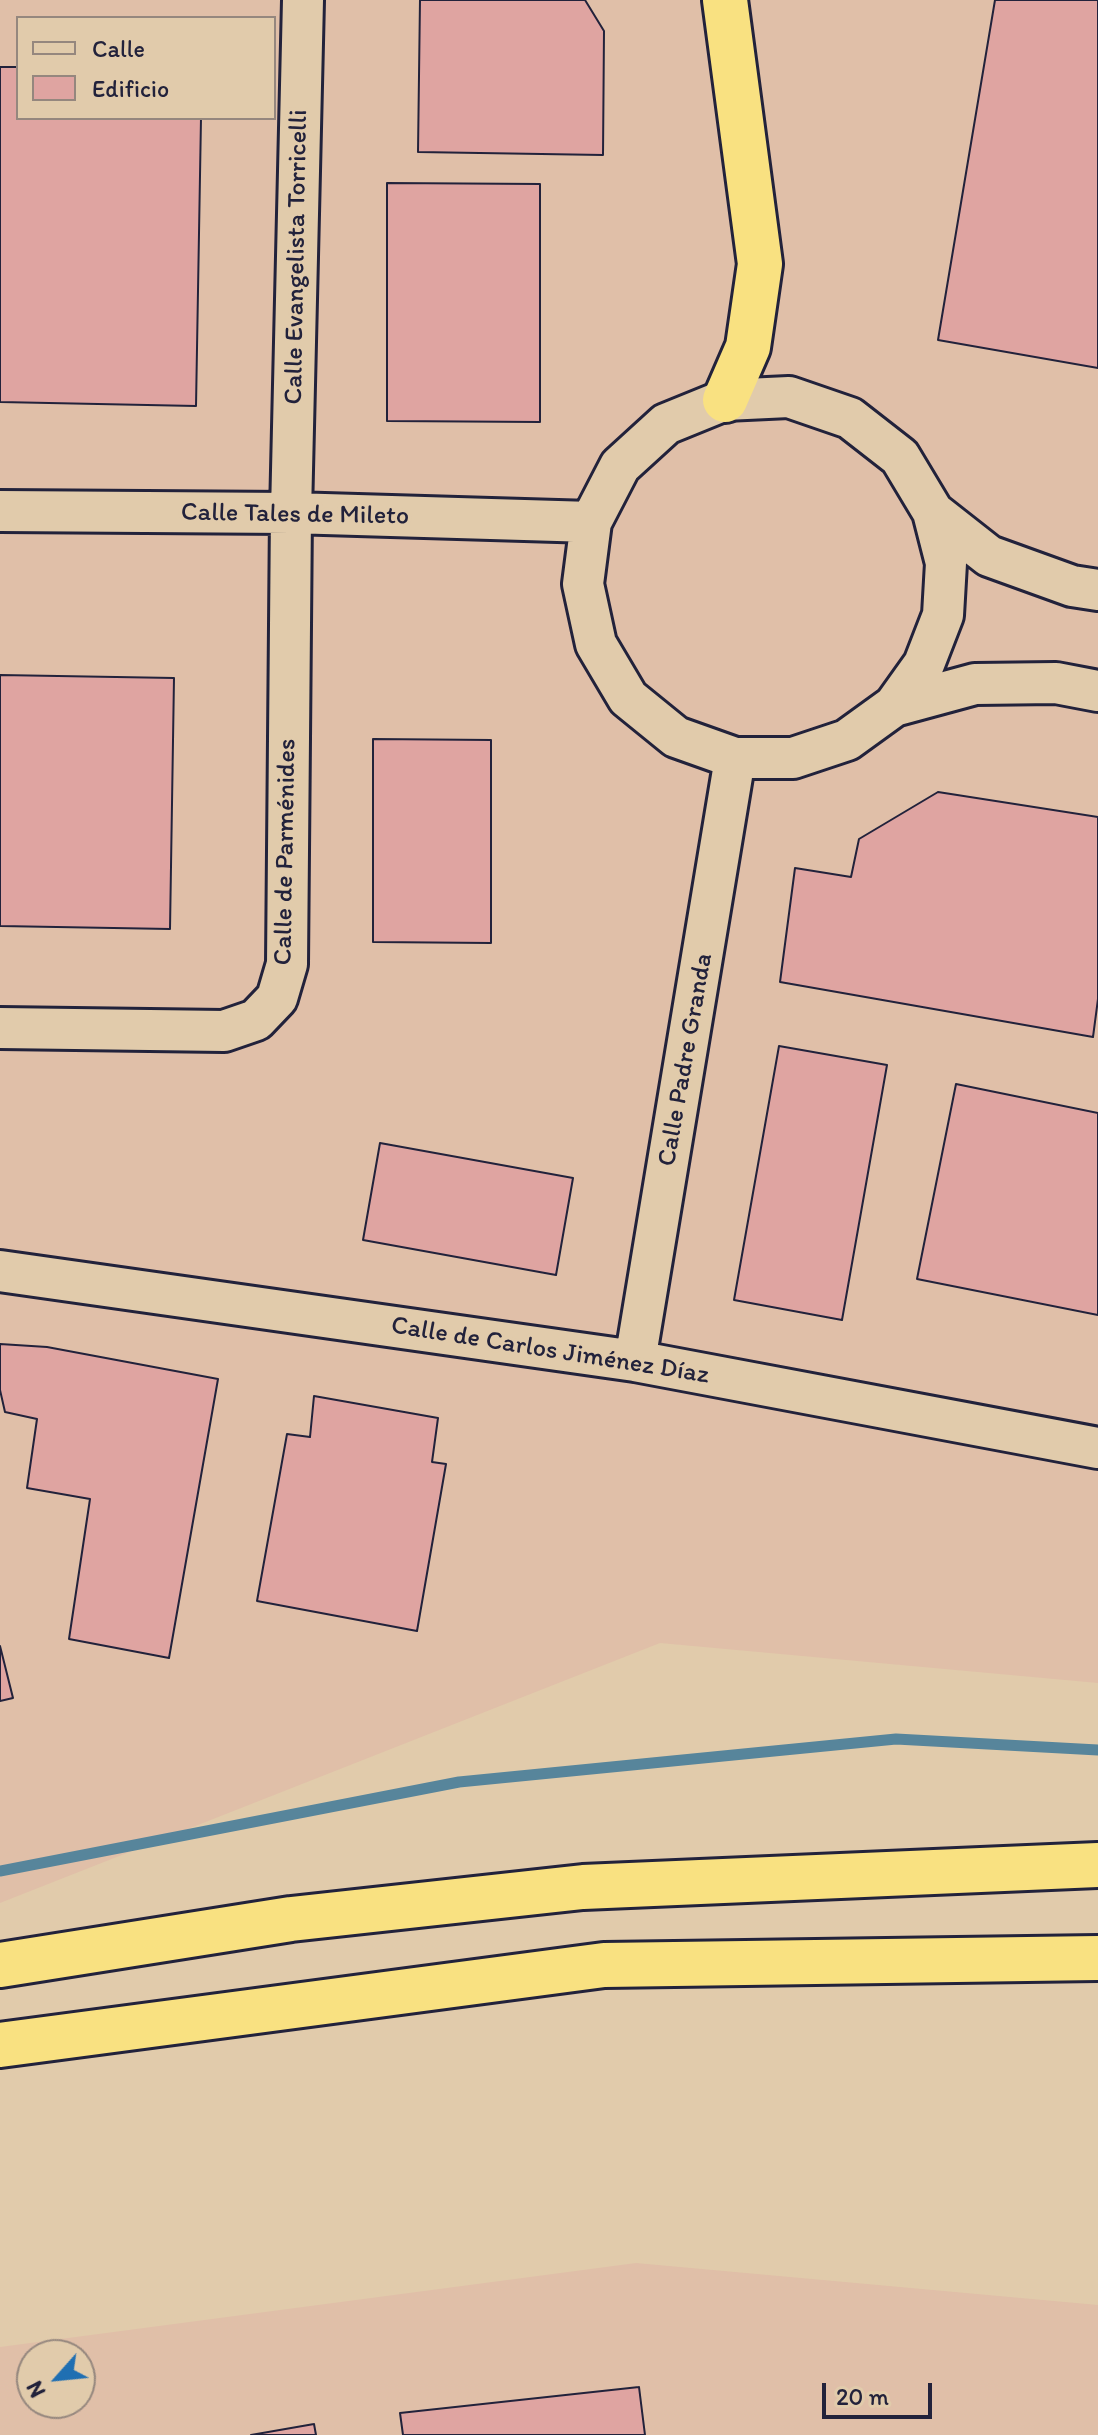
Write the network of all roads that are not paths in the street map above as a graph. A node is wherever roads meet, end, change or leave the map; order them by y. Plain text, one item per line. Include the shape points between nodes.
1 (303, 0) edge
2 (725, 0) edge
3 (725, 400) junction
4 (0, 511) edge
5 (933, 512) junction
6 (291, 513) junction
7 (591, 522) junction
8 (1098, 590) edge
9 (1098, 691) edge
10 (894, 706) junction
11 (735, 758) junction
12 (0, 1028) edge
13 (0, 1271) edge
14 (635, 1361) junction
15 (1098, 1448) edge
16 (1098, 1865) edge
17 (957, 1870) junction
18 (1098, 1878) edge
19 (1098, 1958) edge
20 (967, 1961) junction
21 (0, 1965) edge
22 (1098, 1972) edge
23 (0, 2045) edge

1 - 6 street, Calle Evangelista Torricelli
2 - 3 highway via 760,264 748,347
3 - 5 street via 789,397 850,418 900,457
3 - 7 street via 666,424 620,466
4 - 6 street, Calle Tales de Mileto
5 - 8 street via 989,556
5 - 10 street via 946,563 943,615 924,664
6 - 7 street, Calle Tales de Mileto
6 - 12 street, Calle de Parménides via 287,964 277,998 256,1020 224,1031
7 - 11 street via 583,584 596,644 620,685 628,698 676,737
9 - 10 street via 1056,683 975,684
10 - 11 street via 847,740 806,754
11 - 14 street, Calle Padre Granda
13 - 14 street, Calle de Carlos Jiménez Díaz
14 - 15 street, Calle de Carlos Jiménez Díaz
16 - 17 highway
17 - 18 highway
17 - 21 highway via 583,1887 291,1919
19 - 20 highway
20 - 22 highway
20 - 23 highway via 604,1965

